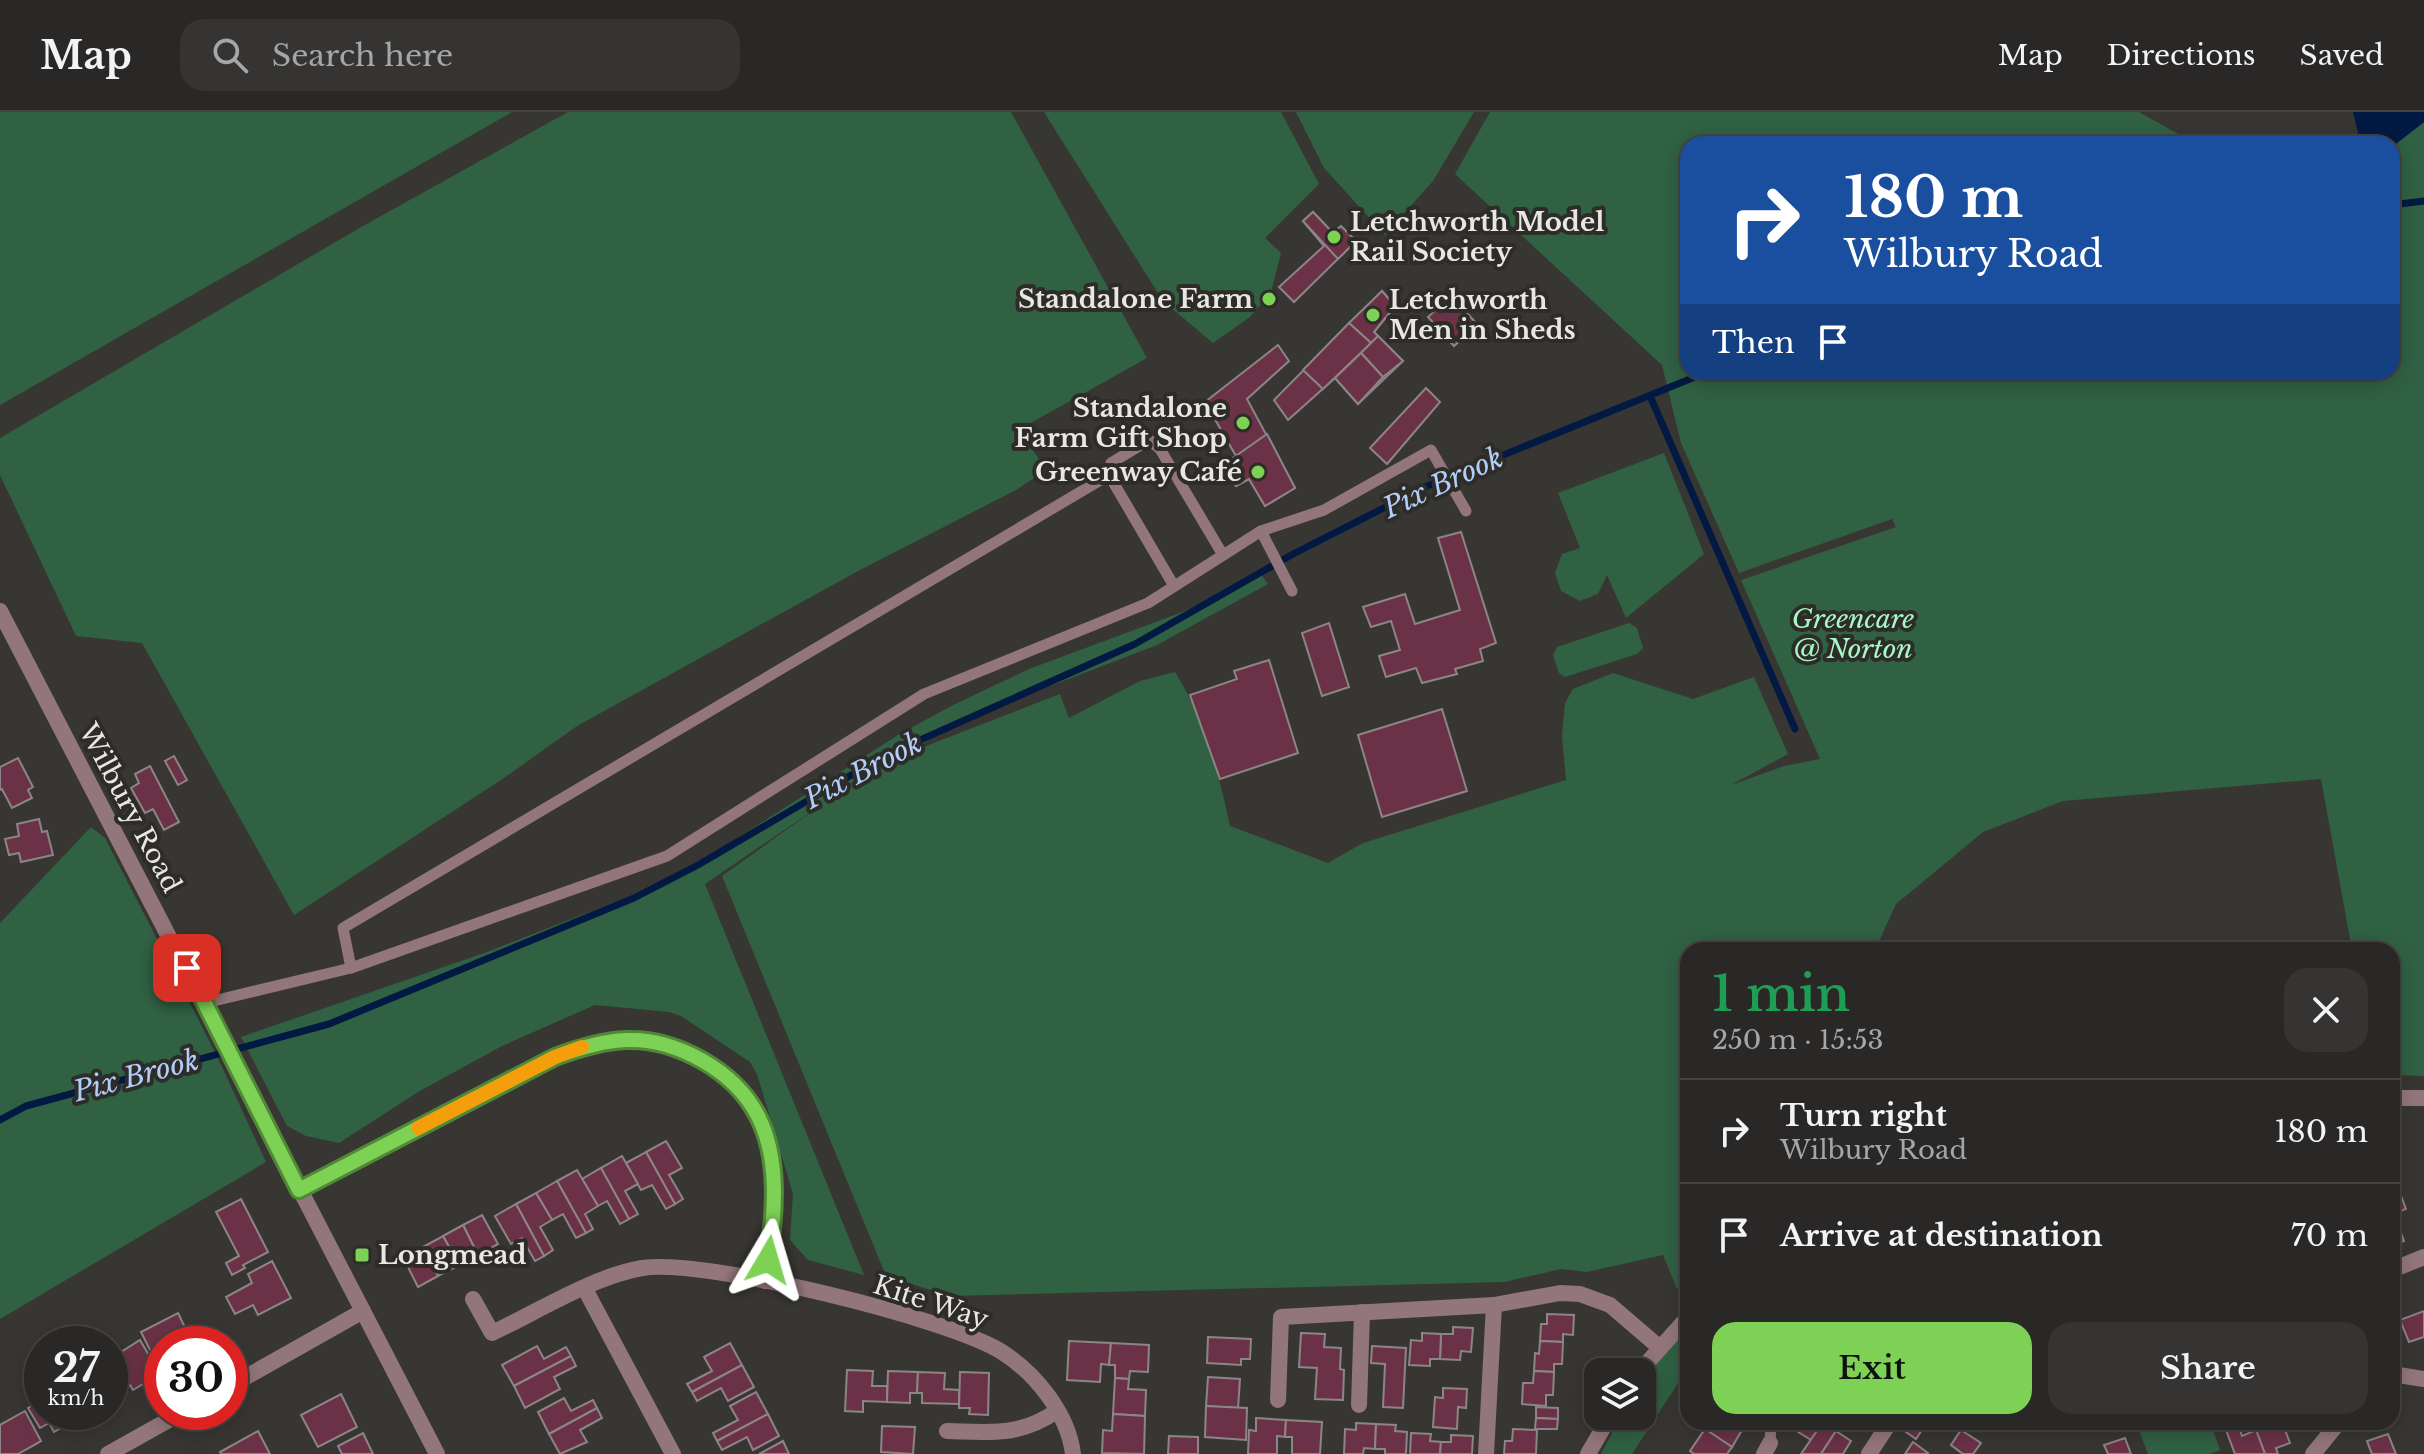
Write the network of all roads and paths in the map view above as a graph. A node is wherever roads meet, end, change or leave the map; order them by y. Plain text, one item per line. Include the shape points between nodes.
1 (1109, 475) junction
2 (1466, 511) dead end
3 (1261, 531) junction
4 (1223, 555) junction
5 (1174, 586) junction
6 (1292, 591) dead end
7 (0, 611) edge
8 (351, 968) junction
9 (205, 1003) junction
10 (2400, 1098) edge
11 (2424, 1098) edge
12 (299, 1190) junction
13 (2424, 1257) edge
14 (2400, 1267) edge
15 (765, 1281) junction
16 (585, 1289) junction
17 (473, 1299) dead end
18 (1494, 1305) junction
19 (363, 1311) junction
20 (1362, 1312) junction
21 (1680, 1325) edge
22 (1659, 1347) junction
23 (1650, 1358) edge
24 (2400, 1375) edge
25 (248, 1376) edge
26 (2424, 1379) edge
27 (1278, 1400) dead end
28 (1359, 1405) dead end
29 (1057, 1411) junction
30 (151, 1430) edge
31 (1602, 1430) edge
32 (1885, 1430) edge
33 (2332, 1430) edge
34 (947, 1431) dead end
35 (108, 1454) edge
36 (437, 1454) edge
37 (673, 1454) edge
38 (1073, 1454) edge
39 (1486, 1454) edge
40 (1588, 1454) edge
41 (1869, 1454) edge
42 (2313, 1454) edge

1 - 4 lane via 1111,463 1149,440 1160,449
1 - 5 lane
1 - 8 lane via 343,928
2 - 3 lane via 1431,450 1324,510
3 - 4 lane
3 - 6 lane
4 - 5 lane
5 - 8 lane via 1148,603 924,694 667,856
7 - 9 street, Wilbury Road
8 - 9 lane
9 - 12 street, Wilbury Road
10 - 11 street
12 - 15 street via 555,1057 587,1045 652,1041 706,1063 748,1099 759,1118 774,1184
12 - 19 street, Wilbury Road
13 - 14 street
15 - 16 street, Kite Way via 662,1266 621,1273
15 - 29 street, Kite Way via 901,1315 988,1345 1040,1385
16 - 17 street, Kite Way via 492,1333
16 - 37 street
18 - 20 street
18 - 22 street via 1580,1294 1610,1305
18 - 39 street
19 - 25 street
19 - 36 street, Wilbury Road
20 - 27 street via 1281,1317
20 - 28 street
21 - 22 street
22 - 23 street
24 - 26 street
29 - 34 street via 1037,1425 1011,1432
29 - 38 street, Kite Way
30 - 35 street
31 - 40 street
32 - 41 street
33 - 42 street

